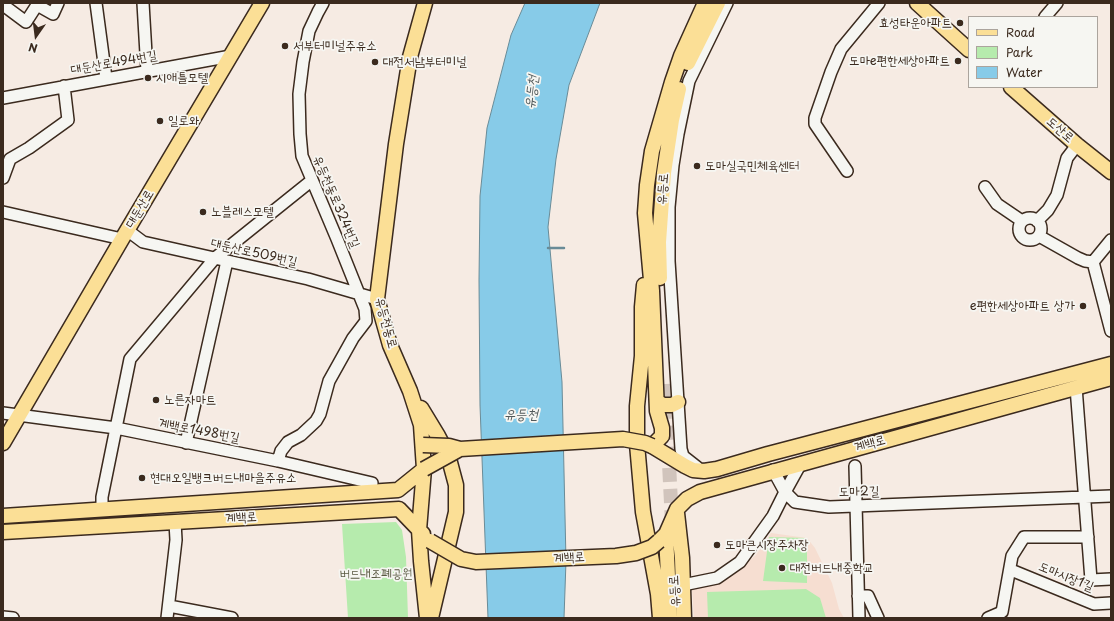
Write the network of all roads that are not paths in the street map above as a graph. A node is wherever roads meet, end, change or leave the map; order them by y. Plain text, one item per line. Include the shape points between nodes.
1 (58, 3) edge
2 (96, 3) edge
3 (143, 3) edge
4 (262, 3) edge
5 (323, 3) edge
6 (425, 3) edge
7 (705, 3) edge
8 (718, 3) edge
9 (727, 3) edge
10 (879, 3) edge
11 (917, 3) edge
12 (1057, 3) edge
13 (3, 5) edge
14 (1046, 16) edge
15 (968, 49) edge
16 (231, 56) junction
17 (695, 58) junction
18 (147, 71) junction
19 (106, 78) junction
20 (64, 86) junction
21 (1012, 88) edge
22 (3, 98) edge
23 (1077, 145) junction
24 (847, 171) dead end
25 (1111, 172) edge
26 (3, 178) edge
27 (312, 181) junction
28 (984, 186) dead end
29 (3, 212) edge
30 (1022, 221) junction
31 (1037, 221) junction
32 (124, 235) junction
33 (1039, 236) junction
34 (1111, 240) edge
35 (648, 247) junction
36 (215, 258) junction
37 (227, 261) junction
38 (1093, 262) junction
39 (358, 293) junction
40 (377, 299) junction
41 (1111, 331) edge
42 (1111, 364) edge
43 (1111, 378) edge
44 (665, 384) tunnel mouth
45 (1076, 387) junction
46 (410, 391) junction
47 (657, 401) junction
48 (678, 402) junction
49 (3, 413) edge
50 (18, 415) junction
51 (116, 428) junction
52 (3, 443) edge
53 (186, 443) junction
54 (423, 445) junction
55 (652, 446) junction
56 (460, 449) junction
57 (278, 461) junction
58 (801, 463) junction
59 (855, 466) dead end
60 (424, 469) junction
61 (774, 470) junction
62 (704, 471) junction
63 (372, 484) dead end
64 (785, 492) junction
65 (1111, 496) edge
66 (1084, 498) junction
67 (856, 507) junction
68 (102, 509) junction
69 (677, 509) junction
70 (3, 516) edge
71 (175, 522) junction
72 (419, 530) junction
73 (3, 532) edge
74 (1088, 537) junction
75 (666, 548) junction
76 (681, 551) junction
77 (1011, 570) junction
78 (1111, 580) edge
79 (683, 585) junction
80 (858, 596) junction
81 (1111, 603) edge
82 (169, 606) junction
83 (3, 617) edge
84 (13, 618) edge
85 (167, 618) edge
86 (232, 618) edge
87 (427, 618) edge
88 (432, 618) edge
89 (660, 618) edge
90 (670, 618) edge
91 (677, 618) edge
92 (684, 618) edge
93 (859, 618) edge
94 (878, 618) edge
95 (988, 618) edge

1 - 13 street via 53,14 37,5 26,22
2 - 19 street
3 - 18 street
4 - 16 main road, 대둔산로
5 - 27 street, 유등천동로324번길 via 309,31 299,94 302,156
6 - 40 main road, 유등천동로 via 410,58 396,144
7 - 35 main road, 유등로 via 681,56 652,151 645,213
8 - 17 main road, 유등로
9 - 17 street
10 - 24 street via 842,49 815,118 815,124
11 - 15 main road
12 - 14 street
16 - 18 street, 대둔산로494번길
16 - 32 main road, 대둔산로
17 - 44 main road, 유등로 via 684,75 672,120 662,193 659,262
17 - 48 street via 678,134 669,207 669,262
18 - 19 street, 대둔산로494번길
19 - 20 street, 대둔산로494번길
20 - 22 street, 대둔산로494번길
20 - 26 street via 68,120 10,159
21 - 23 main road, 도산로
23 - 25 main road, 도산로
23 - 31 street via 1067,158 1057,195 1048,210
27 - 36 street
27 - 39 street, 유등천동로324번길
28 - 30 street via 997,204
29 - 32 street
30 - 31 street via 1029,218
30 - 33 street via 1019,231 1023,237 1029,240
31 - 33 street via 1041,229
32 - 36 street, 대둔산로509번길 via 143,242
32 - 50 main road, 대둔산로
33 - 38 street via 1084,261
34 - 38 street
35 - 47 main road
35 - 89 main road via 642,307 637,444 643,512
36 - 37 street, 대둔산로509번길
36 - 51 street via 130,359
37 - 39 street, 대둔산로509번길
37 - 53 street
38 - 41 street
39 - 40 street, 대둔산로509번길
39 - 57 street, 유등천동로324번길 via 365,310 366,321 353,338 329,381 316,422 288,442 281,451
40 - 46 main road, 유등천동로 via 390,345
42 - 62 main road, 계백로
43 - 45 main road, 계백로
45 - 58 main road, 계백로
45 - 66 street
46 - 54 main road, 유등천동로 via 421,425
46 - 88 main road via 448,455 456,485 456,512
47 - 48 main road via 663,405
47 - 55 main road via 662,436
48 - 62 street via 681,449 690,463
49 - 50 street
50 - 51 street, 계백로1498번길
50 - 52 main road, 대둔산로
51 - 53 street, 계백로1498번길
51 - 68 street via 102,497
53 - 57 street, 계백로1498번길
54 - 56 main road, bridge
54 - 60 main road, 유등천동로
55 - 56 main road, 계백로, bridge via 623,439
55 - 62 main road, 계백로 via 693,470
56 - 60 main road, 계백로, bridge
57 - 63 street, 계백로1498번길
58 - 61 main road, 계백로
58 - 64 street
59 - 67 street
60 - 68 main road, 계백로 via 398,490
60 - 72 main road, 유등천동로
61 - 64 street
61 - 69 main road, 계백로 via 700,492 687,499
64 - 67 street, 도마2길 via 795,502 829,507
64 - 79 street via 773,516 740,562 717,578
65 - 66 street, 도마2길
66 - 67 street, 도마2길
66 - 74 street
67 - 80 street
68 - 70 main road, 계백로
69 - 75 main road, 계백로
69 - 76 main road
71 - 72 main road, 계백로 via 399,509
71 - 73 main road, 계백로
71 - 82 street via 176,540
72 - 75 main road, 계백로, bridge via 430,541 461,559 476,562 616,556 652,547
72 - 87 main road, 유등천동로
74 - 77 street via 1024,537 1012,556
74 - 78 street via 1091,580
75 - 76 main road
75 - 90 main road
75 - 91 main road, 유등로
76 - 79 main road
77 - 81 street, 도마시장1길 via 1094,604
77 - 95 street via 1002,612
79 - 92 main road
80 - 93 street
80 - 94 street via 868,596
82 - 85 street
82 - 86 street
83 - 84 street

